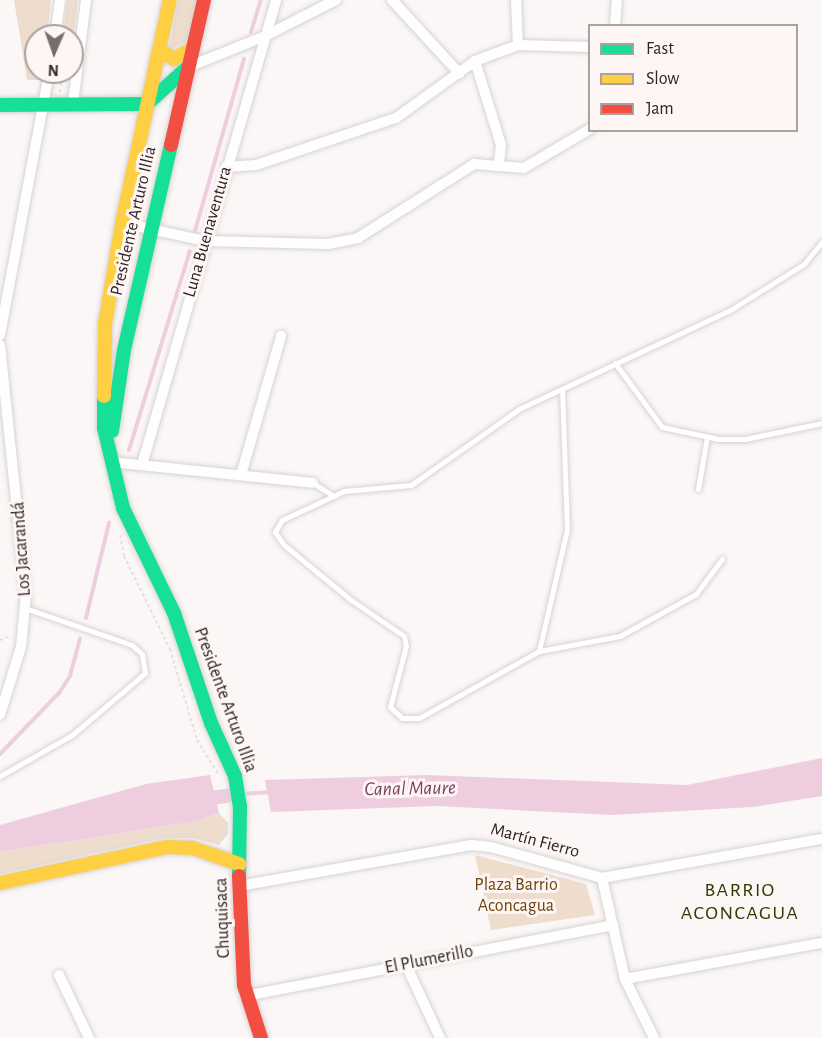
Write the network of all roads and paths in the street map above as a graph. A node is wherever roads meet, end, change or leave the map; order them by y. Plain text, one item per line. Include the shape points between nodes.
1 (60, 0) edge
2 (86, 0) edge
3 (170, 0) edge
4 (204, 0) edge
5 (276, 0) edge
6 (336, 0) edge
7 (392, 0) edge
8 (516, 0) edge
9 (617, 0) edge
10 (57, 24) edge
11 (615, 24) edge
12 (266, 36) junction
13 (518, 45) junction
14 (588, 47) edge
15 (193, 48) junction
16 (159, 50) junction
17 (475, 61) junction
18 (188, 67) junction
19 (460, 74) junction
20 (47, 84) edge
21 (73, 103) junction
22 (147, 104) junction
23 (0, 105) edge
24 (44, 105) junction
25 (588, 130) edge
26 (499, 164) junction
27 (226, 167) junction
28 (122, 223) junction
29 (150, 230) junction
30 (206, 241) junction
31 (822, 242) edge
32 (1, 318) edge
33 (0, 335) edge
34 (281, 336) dead end
35 (0, 345) edge
36 (615, 363) junction
37 (561, 389) junction
38 (822, 423) edge
39 (707, 436) junction
40 (110, 457) junction
41 (142, 465) junction
42 (241, 475) junction
43 (313, 483) joint
44 (698, 489) dead end
45 (334, 496) junction
46 (722, 559) dead end
47 (25, 608) junction
48 (539, 651) junction
49 (0, 715) edge
50 (0, 776) edge
51 (239, 794) joint
52 (822, 839) edge
53 (239, 864) junction
54 (602, 878) junction
55 (0, 883) edge
56 (238, 886) junction
57 (613, 925) junction
58 (822, 943) edge
59 (406, 965) junction
60 (59, 975) dead end
61 (625, 979) junction
62 (245, 996) junction
63 (89, 1038) edge
64 (261, 1038) edge
65 (440, 1038) edge
66 (654, 1038) edge

1 - 10 street
2 - 21 street
3 - 16 street, Presidente Arturo Illia
4 - 15 street, Presidente Arturo Illia
5 - 12 street, Luna Buenaventura
6 - 12 street
7 - 19 street
8 - 13 street
9 - 11 street
12 - 18 street
12 - 27 street, Luna Buenaventura
13 - 14 street
13 - 17 street
15 - 16 street via 174,59
15 - 18 street, Presidente Arturo Illia
16 - 22 street, Presidente Arturo Illia
17 - 19 street
17 - 26 street via 501,145
18 - 22 street
18 - 29 street, Presidente Arturo Illia
19 - 27 street via 396,118 376,126 256,165
20 - 24 street
21 - 22 street
21 - 24 street
22 - 28 street, Presidente Arturo Illia
23 - 24 street
24 - 32 street
25 - 26 street via 524,168
26 - 30 street via 474,164 358,238 328,244
27 - 30 street, Luna Buenaventura
28 - 29 street
28 - 40 street, Presidente Arturo Illia via 104,344 104,428
29 - 30 street
29 - 40 street, Presidente Arturo Illia via 116,388
30 - 41 street, Luna Buenaventura
31 - 36 lane via 804,264 732,309
32 - 33 street
34 - 42 street
35 - 47 street, Los Jacarandá via 21,526
36 - 37 lane
36 - 39 lane via 662,427
37 - 45 lane via 519,409 411,485 344,491
37 - 48 lane via 569,501 567,530
38 - 39 lane via 745,439
39 - 44 lane
40 - 41 street
40 - 51 street, Presidente Arturo Illia via 130,524 185,642 212,723 233,768
41 - 42 street
42 - 43 street
43 - 45 lane
45 - 48 lane via 282,520 275,532 284,545 351,600 404,636 406,646 390,707 394,713 418,717
46 - 48 lane via 696,594 620,636
47 - 49 street, Los Jacarandá via 21,647
47 - 50 lane via 132,645 142,654 145,673 72,735
51 - 53 street, Chuquisaca
52 - 54 street, Martín Fierro
53 - 55 street via 193,848 167,847
53 - 56 street, Chuquisaca
54 - 56 street, Martín Fierro via 471,845
54 - 57 street
56 - 62 street, Chuquisaca
57 - 59 street, El Plumerillo
57 - 61 street
58 - 61 street
59 - 62 street, El Plumerillo
59 - 65 street
60 - 63 street
61 - 66 street
62 - 64 street, Chuquisaca

